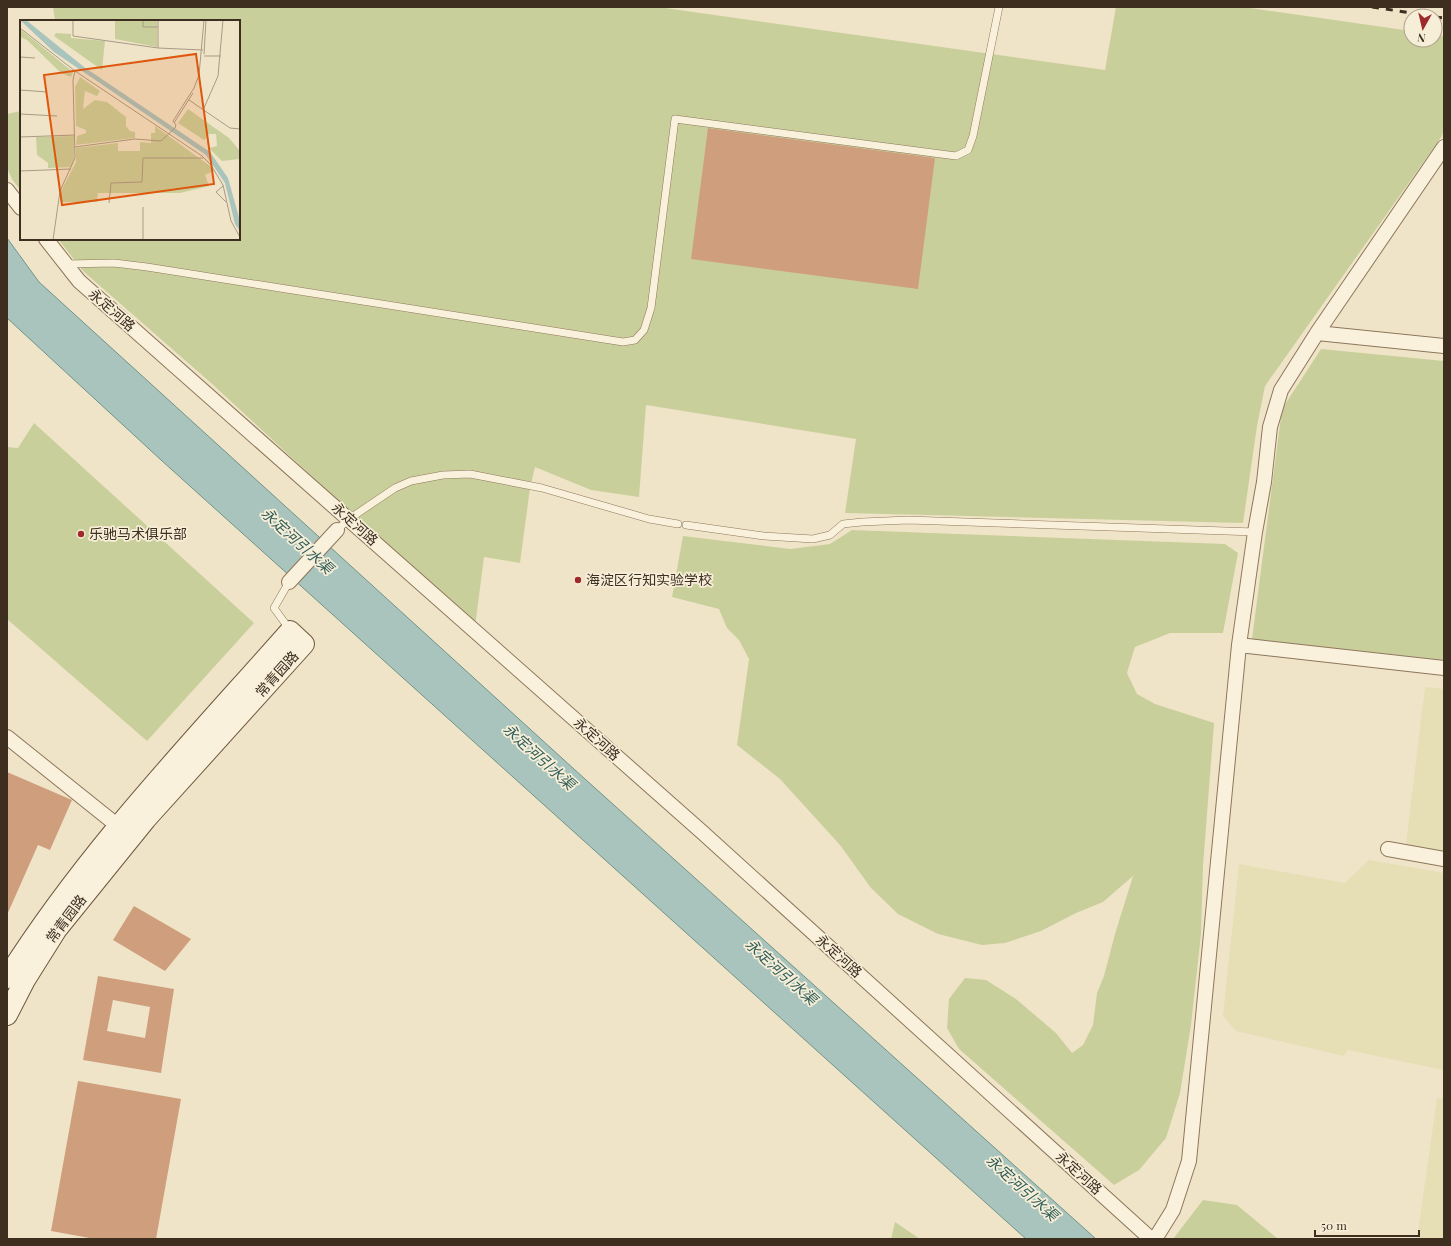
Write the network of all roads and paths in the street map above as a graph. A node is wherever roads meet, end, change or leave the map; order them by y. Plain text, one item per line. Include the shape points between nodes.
1 (999, 7) edge
2 (1444, 147) edge
3 (7, 190) edge
4 (20, 207) edge
5 (47, 240) edge
6 (66, 264) junction
7 (1317, 333) junction
8 (1444, 346) edge
9 (349, 519) junction
10 (678, 524) dead end
11 (686, 525) dead end
12 (337, 530) joint
13 (1255, 532) junction
14 (289, 582) joint
15 (290, 630) junction
16 (1239, 645) junction
17 (1444, 668) edge
18 (7, 737) edge
19 (118, 826) junction
20 (1388, 849) dead end
21 (1444, 859) edge
22 (7, 978) edge
23 (7, 1015) edge
24 (1151, 1239) edge
25 (1155, 1239) edge

1 - 6 lane via 968,150 956,156 675,119 651,308 644,330 635,340 623,342 114,263
2 - 7 street
3 - 4 street
5 - 6 street, 永定河路
6 - 9 street, 永定河路 via 79,281
7 - 8 street
7 - 13 street via 1281,390 1270,427
9 - 10 lane via 395,488 411,481 443,475 470,474 542,488 649,520
9 - 12 lane
9 - 24 street, 永定河路 via 696,827
11 - 13 lane via 764,536 813,539 830,535 842,524 908,520
12 - 14 street
13 - 16 street
14 - 15 lane via 274,608
15 - 19 street, 常青园路
15 - 23 street, 常青园路 via 304,644 146,819 57,929 25,980
16 - 17 street
16 - 25 street via 1189,1161 1173,1210
18 - 19 street
19 - 22 street, 常青园路 via 33,936
20 - 21 street

